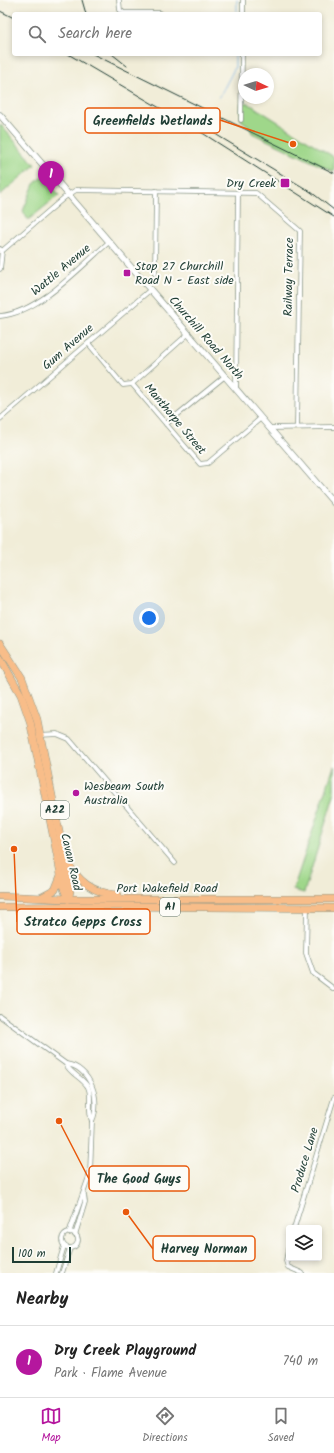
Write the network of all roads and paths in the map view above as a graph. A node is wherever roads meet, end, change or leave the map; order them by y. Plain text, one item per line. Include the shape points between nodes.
1 (119, 0) edge
2 (243, 0) edge
3 (123, 12) edge
4 (243, 12) edge
5 (242, 56) edge
6 (0, 115) edge
7 (240, 120) dead end
8 (156, 191) junction
9 (238, 193) junction
10 (68, 194) junction
11 (110, 242) junction
12 (1, 250) edge
13 (0, 269) edge
14 (155, 274) dead end
15 (150, 290) junction
16 (0, 316) edge
17 (188, 334) junction
18 (88, 343) junction
19 (225, 376) junction
20 (132, 384) junction
21 (236, 389) junction
22 (261, 418) junction
23 (0, 419) edge
24 (166, 424) junction
25 (297, 427) junction
26 (334, 427) edge
27 (269, 428) junction
28 (334, 503) edge
29 (0, 644) edge
30 (0, 658) edge
31 (41, 735) junction
32 (33, 736) junction
33 (65, 859) junction
34 (175, 863) dead end
35 (61, 875) junction
36 (0, 896) edge
37 (40, 898) junction
38 (68, 899) junction
39 (222, 899) junction
40 (334, 899) edge
41 (158, 900) junction
42 (98, 906) junction
43 (0, 907) edge
44 (26, 907) junction
45 (241, 907) junction
46 (307, 908) junction
47 (334, 908) edge
48 (334, 989) edge
49 (0, 1016) edge
50 (334, 1098) edge
51 (84, 1195) junction
52 (295, 1225) edge
53 (69, 1233) junction
54 (75, 1235) junction
55 (64, 1246) junction
56 (70, 1248) junction
57 (286, 1261) edge
58 (56, 1273) edge
59 (62, 1273) edge
60 (302, 1273) edge

1 - 3 street
2 - 4 street
5 - 7 street
6 - 10 street, Churchill Road North
8 - 9 street, Railway Terrace
8 - 10 street, Railway Terrace via 82,189 73,190
8 - 14 street
9 - 21 street
9 - 25 street, Railway Terrace via 258,194 300,231
10 - 11 street, Churchill Road North
10 - 12 street
11 - 15 street, Churchill Road North
11 - 16 street, Wattle Avenue via 38,303 20,312
12 - 13 street
15 - 17 street, Churchill Road North
15 - 18 street, Gum Avenue
17 - 19 street, Churchill Road North
17 - 20 street
18 - 20 street via 123,385
18 - 23 street, Gum Avenue
19 - 21 street, Churchill Road North
19 - 24 street
20 - 24 street, Manthorpe Street
21 - 22 street, Churchill Road North
22 - 24 street, Manthorpe Street via 208,463 200,464
22 - 27 street, Churchill Road North
25 - 26 street
25 - 27 street
27 - 28 street, Churchill Road North
29 - 31 main road, Cavan Road / A22 via 27,689
30 - 32 main road, Cavan Road / A22 via 20,695
31 - 32 street
31 - 33 main road, Cavan Road / A22
31 - 34 street via 57,734 69,739
32 - 35 main road, Cavan Road / A22
33 - 38 main road, Cavan Road via 70,890
33 - 41 main road via 77,878 94,890
35 - 37 main road via 55,890
35 - 38 main road, Cavan Road / A22
36 - 37 main road, Port Wakefield Road / A1
37 - 38 main road, Port Wakefield Road / A1
38 - 41 main road, Port Wakefield Road / A1
38 - 42 main road
38 - 44 main road
39 - 40 main road, Port Wakefield Road / A1
39 - 41 main road, Port Wakefield Road / A1
39 - 45 main road
42 - 44 main road, Port Wakefield Road / A1
42 - 45 main road, Port Wakefield Road / A1
43 - 44 main road, Port Wakefield Road / A1
45 - 46 main road, Port Wakefield Road / A1
46 - 47 main road, Port Wakefield Road / A1
46 - 48 street via 306,953 313,973
49 - 51 street via 66,1064 68,1070 87,1085 92,1121 91,1170
50 - 52 street, Produce Lane
51 - 53 street via 79,1200
51 - 54 street via 85,1202
53 - 54 street
53 - 55 street via 64,1234 62,1238
54 - 56 street via 77,1244
55 - 56 street
55 - 58 street
56 - 59 street
57 - 60 street via 288,1267

